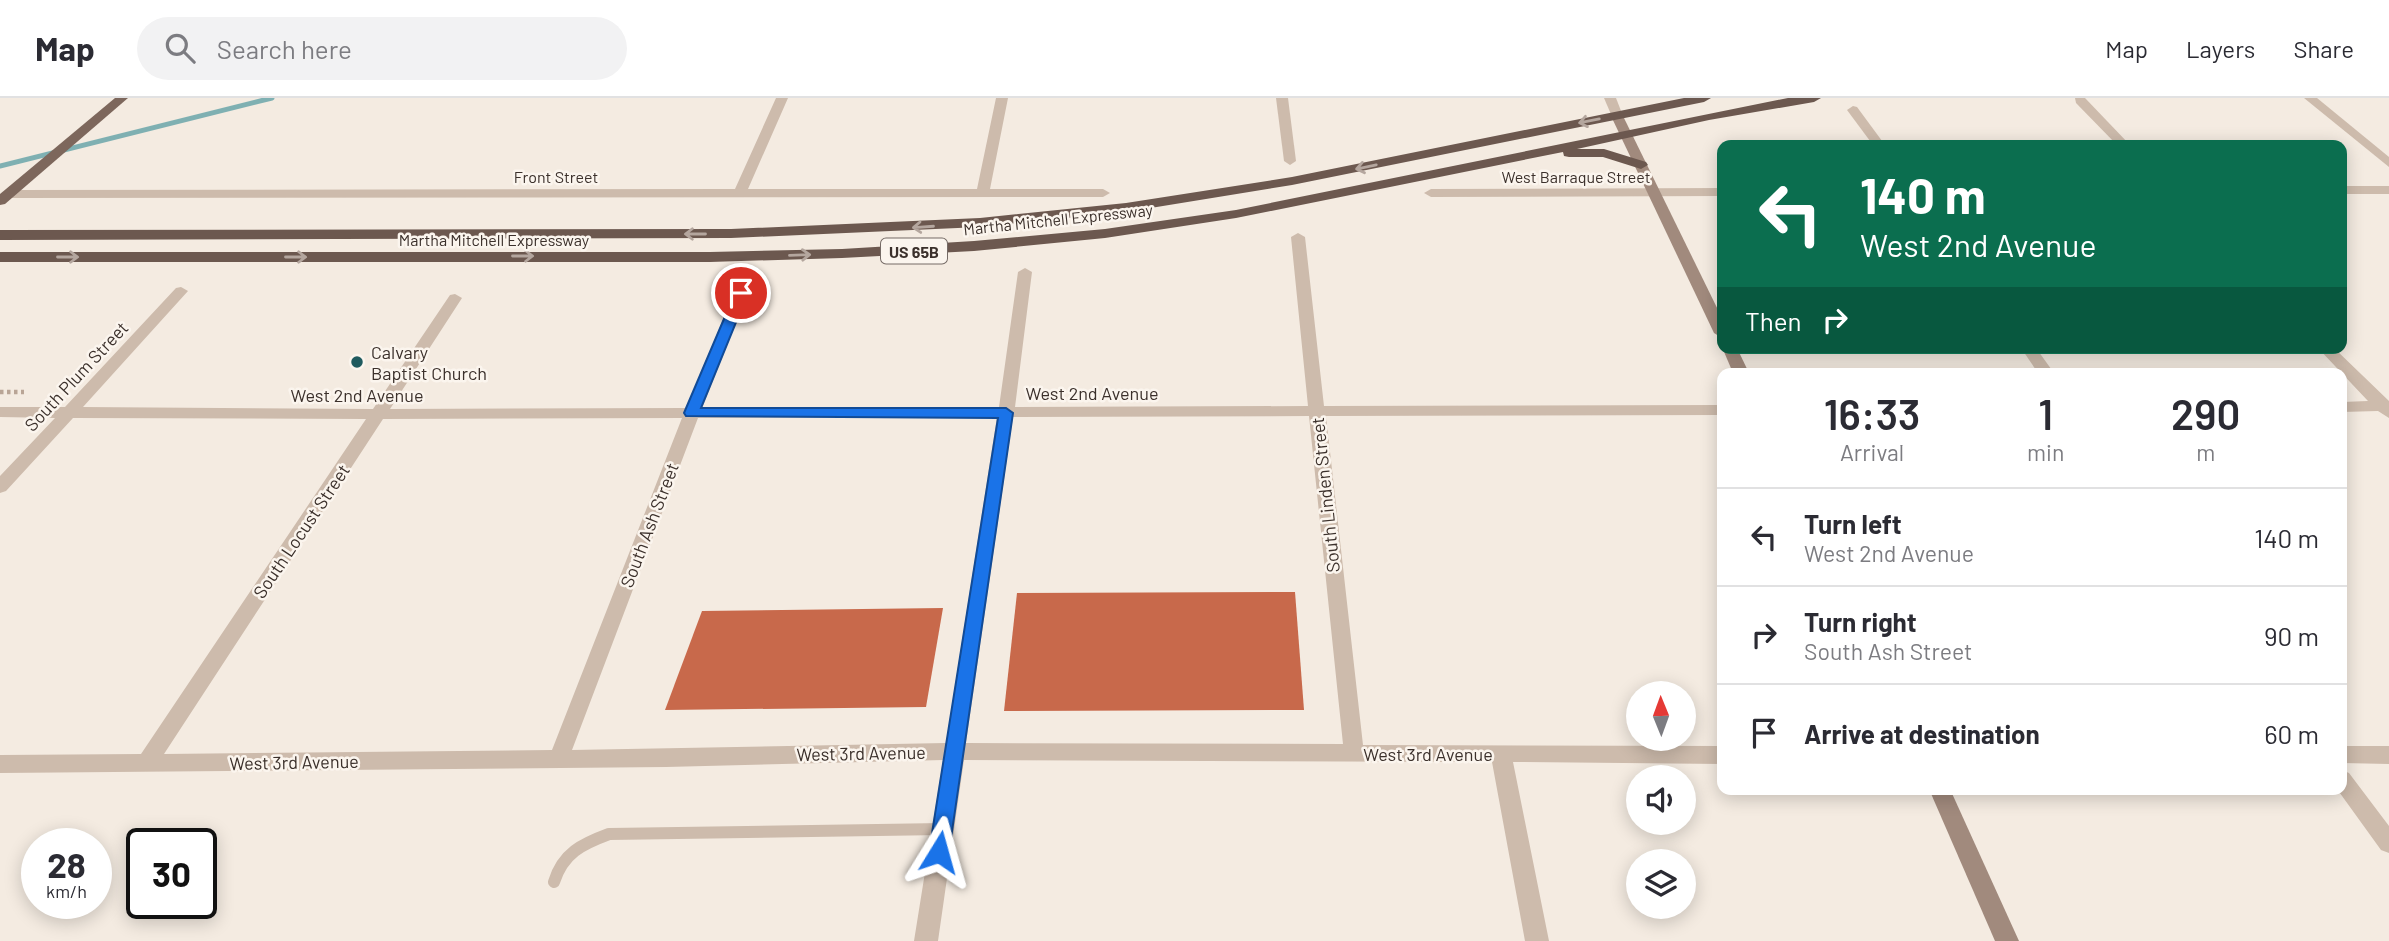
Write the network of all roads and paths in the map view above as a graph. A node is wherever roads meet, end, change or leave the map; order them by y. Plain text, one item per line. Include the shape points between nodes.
1 (122, 98) edge
2 (782, 98) edge
3 (1002, 98) edge
4 (1282, 98) edge
5 (1610, 98) edge
6 (1704, 98) edge
7 (1814, 98) edge
8 (2310, 98) edge
9 (2080, 100) dead end
10 (1853, 110) dead end
11 (1618, 116) junction
12 (1624, 133) junction
13 (1875, 140) edge
14 (2119, 140) edge
15 (1536, 153) junction
16 (1290, 161) dead end
17 (2389, 163) edge
18 (1641, 165) junction
19 (2347, 190) edge
20 (2389, 190) edge
21 (1103, 192) dead end
22 (1717, 192) edge
23 (983, 193) junction
24 (1654, 193) junction
25 (738, 194) junction
26 (1431, 194) dead end
27 (4, 198) edge
28 (0, 235) edge
29 (1298, 237) dead end
30 (0, 257) edge
31 (1025, 272) dead end
32 (181, 291) dead end
33 (741, 293) dead end
34 (455, 298) dead end
35 (1717, 323) edge
36 (2331, 354) edge
37 (2345, 368) edge
38 (2347, 370) edge
39 (2347, 407) edge
40 (2387, 409) edge
41 (1717, 410) edge
42 (1316, 411) junction
43 (0, 412) edge
44 (68, 413) junction
45 (692, 413) junction
46 (1006, 413) junction
47 (379, 414) junction
48 (0, 486) edge
49 (954, 751) junction
50 (1354, 754) junction
51 (1501, 755) junction
52 (1717, 755) edge
53 (2347, 755) edge
54 (2389, 755) edge
55 (559, 758) junction
56 (0, 764) edge
57 (146, 764) junction
58 (2347, 786) edge
59 (1942, 795) edge
60 (943, 829) junction
61 (2389, 844) edge
62 (554, 882) dead end
63 (926, 941) edge
64 (1537, 941) edge
65 (2007, 941) edge

1 - 27 main road
2 - 25 street
3 - 23 street
4 - 16 street
5 - 11 street
6 - 11 highway, Martha Mitchell Expressway / US 65B
7 - 12 highway, Martha Mitchell Expressway / US 65B
8 - 17 street
9 - 14 street
10 - 13 street
11 - 12 main road
11 -> 28 highway, Martha Mitchell Expressway / US 65B via 1238,192 1125,208 868,231
12 - 15 highway, Martha Mitchell Expressway / US 65B
12 - 18 main road
15 - 18 highway via 1604,153
30 -> 15 highway, Martha Mitchell Expressway / US 65B via 710,257 915,251 1066,238 1236,214
18 - 24 main road
19 - 20 street
21 - 23 street, Front Street
22 - 24 street, West Barraque Street
23 - 25 street, Front Street
24 - 26 street, West Barraque Street
24 - 35 main road
25 - 27 street, Front Street
29 - 42 street, South Linden Street
31 - 46 street
32 - 44 street, South Plum Street
33 - 45 street, South Ash Street
34 - 47 street, South Locust Street
36 - 37 street
38 - 40 street
39 - 40 street
41 - 42 street, West 2nd Avenue
42 - 46 street, West 2nd Avenue
42 - 50 street, South Linden Street
43 - 44 street, West 2nd Avenue
44 - 47 street, West 2nd Avenue
44 - 48 street, South Plum Street
45 - 46 street, West 2nd Avenue
45 - 47 street, West 2nd Avenue
45 - 55 street, South Ash Street
46 - 49 street
47 - 57 street, South Locust Street
49 - 50 street, West 3rd Avenue
49 - 55 street, West 3rd Avenue
49 - 60 street
50 - 51 street, West 3rd Avenue
51 - 52 street, West 3rd Avenue
51 - 64 street
53 - 54 street
55 - 57 street, West 3rd Avenue
56 - 57 street, West 3rd Avenue
58 - 61 street
59 - 65 main road
60 - 62 lane via 609,834 574,847
60 - 63 street

